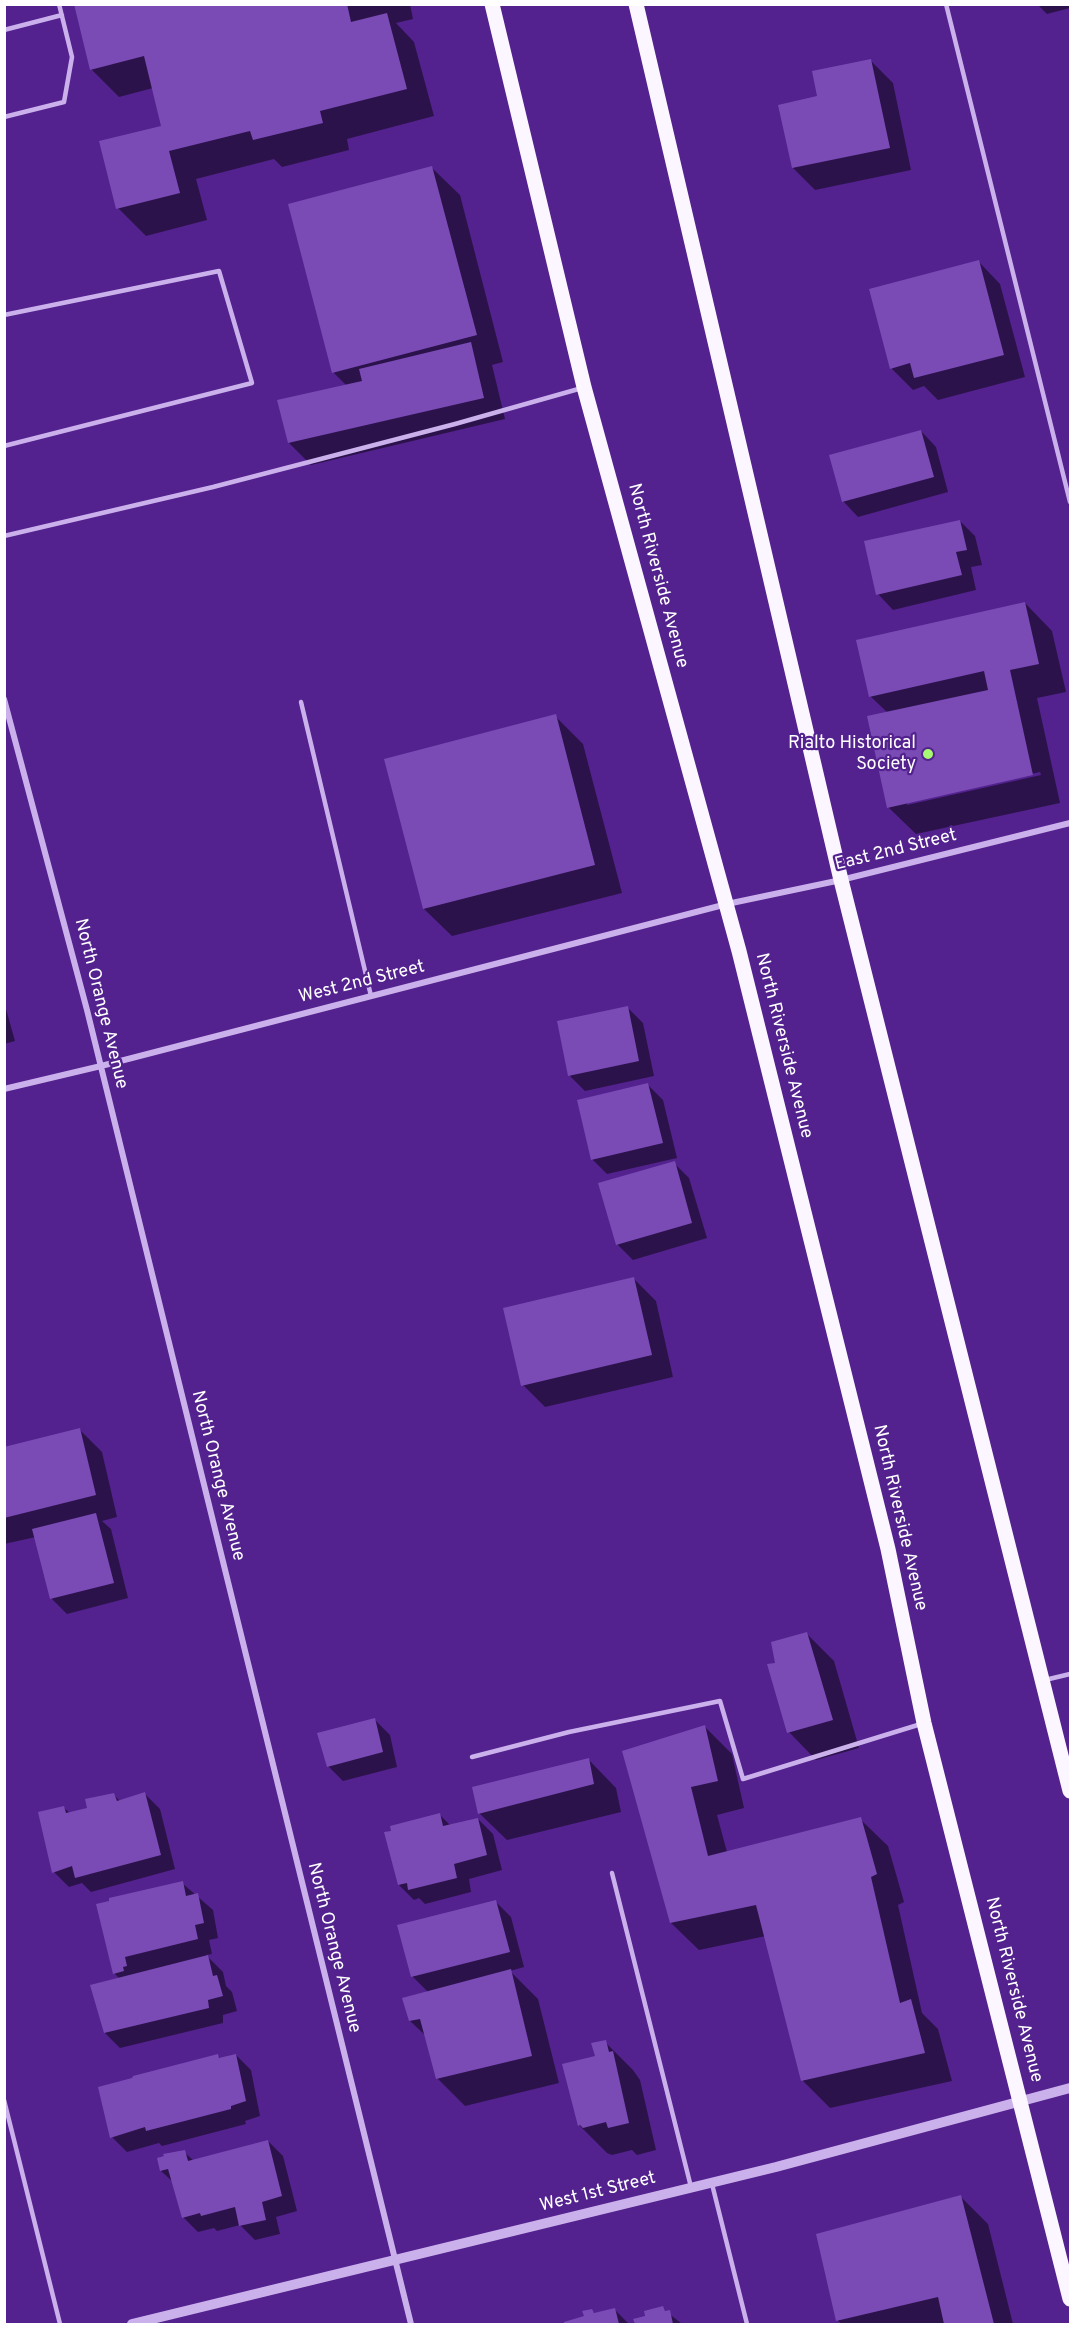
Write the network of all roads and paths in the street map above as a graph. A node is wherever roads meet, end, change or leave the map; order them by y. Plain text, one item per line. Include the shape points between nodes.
1 (59, 4) edge
2 (492, 4) edge
3 (636, 4) edge
4 (946, 4) edge
5 (62, 15) junction
6 (4, 30) edge
7 (4, 117) edge
8 (4, 315) edge
9 (584, 387) junction
10 (4, 447) edge
11 (1071, 502) edge
12 (4, 536) edge
13 (4, 699) edge
14 (301, 702) dead end
15 (1071, 823) edge
16 (841, 880) junction
17 (727, 904) junction
18 (371, 996) junction
19 (101, 1066) junction
20 (4, 1089) edge
21 (1071, 1674) edge
22 (1042, 1681) junction
23 (924, 1723) junction
24 (472, 1757) dead end
25 (1071, 1791) edge
26 (612, 1873) dead end
27 (1071, 2088) edge
28 (4, 2100) edge
29 (1021, 2101) junction
30 (712, 2183) junction
31 (691, 2187) junction
32 (395, 2261) junction
33 (1071, 2299) edge
34 (60, 2325) edge
35 (132, 2325) edge
36 (411, 2325) edge
37 (747, 2325) edge

1 - 5 lane
2 - 9 main road, North Riverside Avenue
3 - 16 main road
4 - 11 lane
5 - 6 lane
5 - 7 lane via 72,57 64,102
8 - 10 lane via 219,271 252,383
9 - 12 lane via 213,487
9 - 17 main road, North Riverside Avenue
13 - 19 street, North Orange Avenue
14 - 18 lane
15 - 16 street, East 2nd Street
16 - 17 street, East 2nd Street
16 - 22 main road
17 - 18 street, West 2nd Street
17 - 23 main road, North Riverside Avenue via 888,1550
18 - 19 street, West 2nd Street
19 - 20 street, West 2nd Street
19 - 32 street, North Orange Avenue
21 - 22 lane
22 - 25 main road
23 - 24 lane via 743,1779 720,1701 569,1732
23 - 29 main road, North Riverside Avenue
26 - 31 lane
27 - 29 street, West 1st Street
28 - 34 lane
29 - 30 street, West 1st Street
29 - 33 main road, North Riverside Avenue
30 - 31 street, West 1st Street
30 - 37 lane
31 - 32 street, West 1st Street
32 - 35 street, West 1st Street
32 - 36 street, North Orange Avenue

